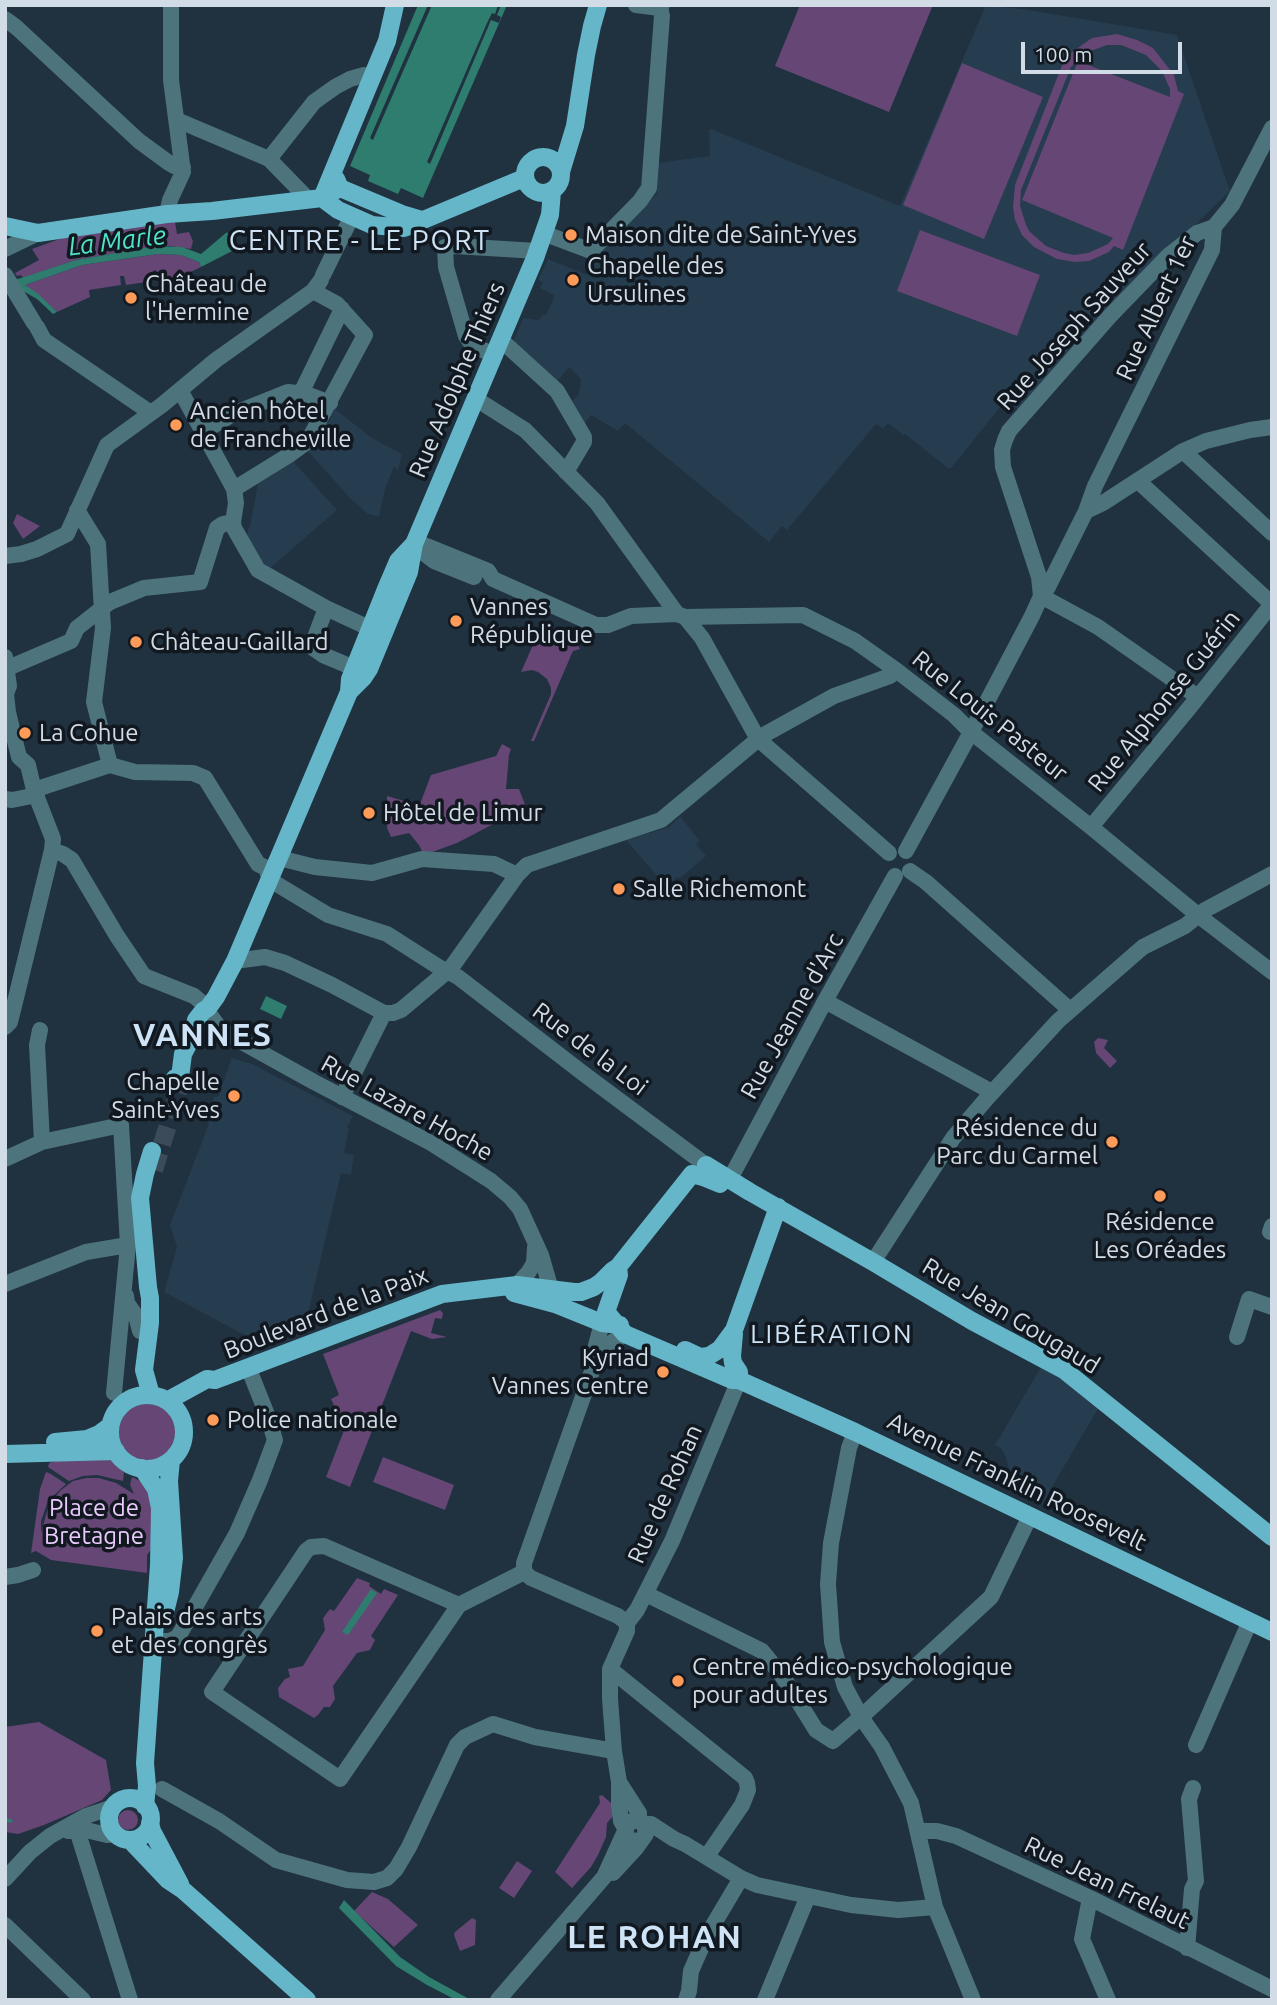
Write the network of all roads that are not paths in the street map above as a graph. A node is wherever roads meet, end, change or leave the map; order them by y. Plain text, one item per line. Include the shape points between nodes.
1 (171, 5) edge
2 (396, 5) edge
3 (598, 5) edge
4 (612, 5) edge
5 (636, 5) edge
6 (661, 7) edge
7 (9, 28) edge
8 (589, 44) junction
9 (372, 78) junction
10 (177, 120) junction
11 (1270, 134) edge
12 (571, 140) junction
13 (546, 157) junction
14 (269, 159) junction
15 (183, 167) junction
16 (333, 170) junction
17 (561, 173) junction
18 (537, 187) junction
19 (340, 188) junction
20 (315, 198) junction
21 (167, 214) junction
22 (352, 216) junction
23 (422, 220) junction
24 (5, 226) edge
25 (1214, 227) junction
26 (38, 233) junction
27 (543, 233) junction
28 (5, 249) edge
29 (537, 251) junction
30 (6, 276) edge
31 (319, 282) junction
32 (342, 309) junction
33 (498, 348) junction
34 (180, 390) junction
35 (301, 393) junction
36 (476, 400) junction
37 (330, 403) junction
38 (151, 413) junction
39 (1269, 424) edge
40 (205, 437) junction
41 (1183, 451) junction
42 (566, 471) junction
43 (1138, 481) junction
44 (234, 489) junction
45 (77, 510) junction
46 (1086, 511) junction
47 (233, 522) junction
48 (1272, 533) edge
49 (414, 544) junction
50 (5, 556) edge
51 (1033, 559) junction
52 (1061, 561) junction
53 (1041, 596) junction
54 (1272, 604) edge
55 (102, 608) junction
56 (326, 608) junction
57 (681, 615) junction
58 (725, 616) junction
59 (376, 631) junction
60 (702, 638) junction
61 (6, 663) edge
62 (354, 668) junction
63 (896, 670) junction
64 (7, 692) edge
65 (349, 692) junction
66 (1198, 697) junction
67 (971, 732) junction
68 (758, 739) junction
69 (110, 765) junction
70 (36, 792) junction
71 (5, 799) edge
72 (1091, 827) junction
73 (52, 850) junction
74 (906, 851) junction
75 (889, 852) junction
76 (279, 858) junction
77 (902, 873) junction
78 (1272, 874) edge
79 (517, 875) junction
80 (270, 880) junction
81 (1199, 916) junction
82 (235, 961) junction
83 (446, 972) junction
84 (1272, 972) edge
85 (825, 1001) junction
86 (208, 1008) junction
87 (1070, 1010) junction
88 (384, 1013) junction
89 (7, 1021) edge
90 (40, 1030) dead end
91 (193, 1035) junction
92 (231, 1036) junction
93 (177, 1077) tunnel mouth
94 (992, 1092) junction
95 (342, 1097) junction
96 (42, 1142) junction
97 (152, 1151) tunnel mouth
98 (5, 1159) edge
99 (699, 1170) junction
100 (730, 1179) junction
101 (750, 1192) junction
102 (778, 1207) junction
103 (535, 1244) junction
104 (128, 1245) junction
105 (873, 1262) junction
106 (618, 1267) junction
107 (5, 1284) edge
108 (517, 1284) junction
109 (148, 1287) junction
110 (496, 1289) junction
111 (125, 1290) junction
112 (548, 1297) junction
113 (1272, 1307) edge
114 (612, 1323) junction
115 (140, 1331) junction
116 (734, 1331) junction
117 (1237, 1337) dead end
118 (596, 1360) junction
119 (248, 1367) junction
120 (215, 1380) junction
121 (740, 1380) junction
122 (122, 1396) junction
123 (159, 1398) junction
124 (182, 1420) junction
125 (110, 1426) junction
126 (855, 1432) junction
127 (5, 1444) edge
128 (116, 1451) junction
129 (5, 1454) edge
130 (171, 1460) junction
131 (142, 1468) junction
132 (1030, 1516) junction
133 (1272, 1537) edge
134 (33, 1570) dead end
135 (524, 1572) junction
136 (5, 1577) edge
137 (646, 1594) junction
138 (459, 1605) junction
139 (1250, 1621) junction
140 (627, 1623) junction
141 (1272, 1632) edge
142 (158, 1641) junction
143 (153, 1667) junction
144 (610, 1669) junction
145 (861, 1717) junction
146 (1196, 1745) dead end
147 (614, 1751) junction
148 (145, 1763) junction
149 (1193, 1788) dead end
150 (162, 1789) dead end
151 (120, 1802) junction
152 (148, 1814) junction
153 (86, 1816) junction
154 (77, 1830) junction
155 (59, 1831) junction
156 (636, 1831) junction
157 (919, 1831) junction
158 (122, 1837) junction
159 (708, 1856) junction
160 (741, 1878) junction
161 (5, 1879) edge
162 (183, 1890) junction
163 (808, 1896) junction
164 (1090, 1898) junction
165 (935, 1907) junction
166 (5, 1925) edge
167 (1188, 1948) junction
168 (1272, 1989) edge
169 (83, 2000) edge
170 (130, 2000) edge
171 (307, 2000) edge
172 (498, 2000) edge
173 (685, 2000) edge
174 (765, 2000) edge
175 (973, 2000) edge
176 (1108, 2000) edge

1 - 10 street via 171,80
2 - 9 main road
3 - 8 main road
4 - 8 main road
5 - 6 street
6 - 27 street via 649,188 592,251
7 - 15 street via 139,141 174,166
8 - 12 main road
9 - 14 street via 350,79 314,102
9 - 16 main road
10 - 14 street
10 - 15 street
11 - 25 street, Rue Albert 1er via 1232,205
12 - 13 main road
12 - 17 main road
13 - 17 main road
13 - 18 main road via 535,158 527,166
14 - 20 street
15 - 21 street
16 - 19 main road
16 - 20 main road
17 - 18 main road via 559,183
18 - 23 main road
18 - 27 main road
19 - 20 main road
19 - 23 main road
20 - 21 main road
20 - 22 main road
21 - 26 main road
22 - 23 main road via 396,228
22 - 31 street
24 - 26 main road
25 - 46 street, Rue Albert 1er via 1212,250
25 - 51 street, Rue Joseph Sauveur via 1197,233 1168,256 1009,431 1002,450 1003,467
26 - 28 street
27 - 29 main road, Rue Adolphe Thiers
29 - 33 main road, Rue Adolphe Thiers
29 - 33 street via 445,247 446,267 467,336 473,346
30 - 38 street via 44,340
31 - 32 street
31 - 34 street
32 - 35 street
32 - 37 street via 365,335
33 - 36 main road, Rue Adolphe Thiers
33 - 42 street via 556,391 584,437
34 - 38 street
34 - 40 street
35 - 37 street
35 - 40 street via 288,392 233,414
36 - 42 street via 525,430
36 - 49 main road, Rue Adolphe Thiers
37 - 44 street via 308,441
38 - 45 street via 107,445
39 - 41 street
40 - 44 street
41 - 43 street
41 - 48 street
42 - 57 street via 597,503
43 - 46 street
43 - 54 street
44 - 47 street
45 - 50 street via 67,534 37,549
45 - 55 street via 98,544
46 - 52 street, Rue Albert 1er
47 - 55 street via 217,528 200,582 144,588
47 - 56 street via 258,570
49 - 57 street, Rue Louis Pasteur via 488,571 493,579 596,625 631,616
49 - 59 main road, Rue Adolphe Thiers via 398,561
51 - 52 street via 1046,566
51 - 53 street, Rue Joseph Sauveur
52 - 53 street, Rue Albert 1er
53 - 66 street via 1098,627
53 - 67 street
54 - 66 street, Rue Alphonse Guérin
55 - 61 street via 77,628 71,641
55 - 69 street via 94,702
56 - 59 street
56 - 62 street via 313,648
57 - 58 street, Rue Louis Pasteur
57 - 60 street
58 - 60 street
58 - 63 street, Rue Louis Pasteur via 808,616
59 - 62 main road, Rue Adolphe Thiers
59 - 65 main road, Rue Adolphe Thiers via 378,646 363,678
60 - 68 street
61 - 64 street
62 - 65 main road, Rue Adolphe Thiers
63 - 67 street, Rue Louis Pasteur
63 - 68 street via 834,696
64 - 70 street via 19,757 28,765
65 - 76 main road, Rue Adolphe Thiers
66 - 72 street, Rue Alphonse Guérin
67 - 72 street, Rue Louis Pasteur
67 - 74 street
68 - 75 street
68 - 79 street via 661,820 527,865
69 - 70 street
69 - 80 street via 135,772 193,773 205,778
70 - 71 street
70 - 73 street
72 - 81 street, Rue Louis Pasteur
73 - 86 street, Rue Lazare Hoche via 72,860 144,976 194,996
73 - 89 street
74 - 75 street
74 - 77 street via 912,867
75 - 77 street via 885,866 889,872
76 - 79 street via 372,873 422,859 494,864
76 - 80 main road, Rue Adolphe Thiers
77 - 85 street, Rue Jeanne d'Arc
77 - 87 street via 926,882
78 - 81 street
79 - 83 street
80 - 82 main road, Rue Adolphe Thiers
80 - 83 street, Rue de la Loi via 323,913 387,934
81 - 84 street, Rue Louis Pasteur
81 - 87 street via 1133,954
82 - 86 main road, Rue Adolphe Thiers
82 - 88 street via 265,957 285,963
83 - 88 street via 401,1010
83 - 99 street, Rue de la Loi
85 - 94 street
85 - 100 street, Rue Jeanne d'Arc
86 - 91 main road via 195,1020
86 - 92 street, Rue Lazare Hoche via 219,1027
87 - 94 street
88 - 95 street
90 - 96 street
91 - 92 street, Rue Lazare Hoche via 209,1031
91 - 93 main road
92 - 95 street, Rue Lazare Hoche
94 - 105 street via 953,1138
95 - 103 street, Rue Lazare Hoche via 431,1143 491,1181 520,1209
96 - 98 street
96 - 104 street via 121,1125
97 - 109 main road via 142,1186
99 - 100 main road
99 - 101 main road via 703,1177 738,1192
99 - 106 main road
100 - 101 main road
101 - 102 main road, Rue Jean Gougaud
102 - 105 main road, Rue Jean Gougaud
102 - 116 main road
103 - 108 street via 534,1263
103 - 112 street, Rue Lazare Hoche
104 - 107 street via 86,1252
104 - 111 street
105 - 133 main road, Rue Jean Gougaud via 1075,1378
106 - 112 main road via 587,1290
106 - 114 main road
108 - 110 main road, Boulevard de la Paix
108 - 112 main road, Boulevard de la Paix
109 - 115 main road
109 - 123 main road via 150,1323 144,1370
110 - 112 main road, Boulevard de la Paix
110 - 119 main road, Boulevard de la Paix via 442,1294
111 - 115 street
111 - 122 street
112 - 114 main road
113 - 117 street via 1250,1294
114 - 116 main road via 700,1357 720,1349
114 - 118 street via 595,1349
114 - 118 street via 612,1342
114 - 121 main road, Avenue Franklin Roosevelt
115 - 122 main road
116 - 121 main road via 732,1356
118 - 135 street
119 - 120 main road, Boulevard de la Paix
119 - 142 street via 275,1440 237,1533 178,1637
120 - 123 main road, Boulevard de la Paix
120 - 124 main road, Boulevard de la Paix via 195,1398
121 - 126 main road, Avenue Franklin Roosevelt
121 - 137 street, Rue de Rohan
122 - 123 main road
122 - 125 main road
123 - 124 main road via 176,1409
124 - 130 main road via 183,1443
125 - 127 main road via 81,1441
125 - 128 main road
126 - 132 main road, Avenue Franklin Roosevelt
126 - 145 street via 831,1543 828,1584 832,1642 845,1687
128 - 129 main road
128 - 131 main road via 127,1463
130 - 131 main road
130 - 142 main road via 174,1558
131 - 143 main road via 156,1489 160,1508
132 - 139 main road, Avenue Franklin Roosevelt
132 - 145 street via 991,1597
134 - 136 street
135 - 138 street
135 - 140 street
137 - 140 street, Rue de Rohan
137 - 145 street via 762,1651 816,1730 828,1739 833,1741
138 - 138 street via 340,1779 212,1692 311,1548 324,1546
139 - 141 main road, Avenue Franklin Roosevelt
139 - 146 street
140 - 144 street, Rue de Rohan
142 - 143 main road
143 - 148 main road
144 - 147 street
144 - 159 street via 745,1778 748,1790 742,1805
145 - 157 street via 911,1803
147 - 150 street via 535,1737 493,1724 465,1737 396,1869 374,1882 347,1880 276,1860
147 - 156 street via 621,1821
148 - 151 main road
148 - 152 main road
149 - 167 street via 1189,1799 1196,1881
151 - 152 main road via 137,1800
151 - 153 street
151 - 158 main road via 110,1812 109,1824
152 - 158 main road via 145,1833 135,1839
152 - 162 main road
153 - 154 street
153 - 155 street
154 - 155 street
154 - 158 street
154 - 170 street
155 - 161 street via 30,1852
156 - 159 street via 651,1824
156 - 172 street via 604,1877
157 - 164 street, Rue Jean Frelaut via 956,1836
157 - 165 street
158 - 162 main road
159 - 160 street
160 - 163 street
160 - 173 street via 706,1937
162 - 171 main road
163 - 165 street via 898,1910
163 - 174 street
164 - 167 street, Rue Jean Frelaut
164 - 176 street via 1082,1939
165 - 175 street
166 - 169 street
167 - 168 street, Rue Jean Frelaut

